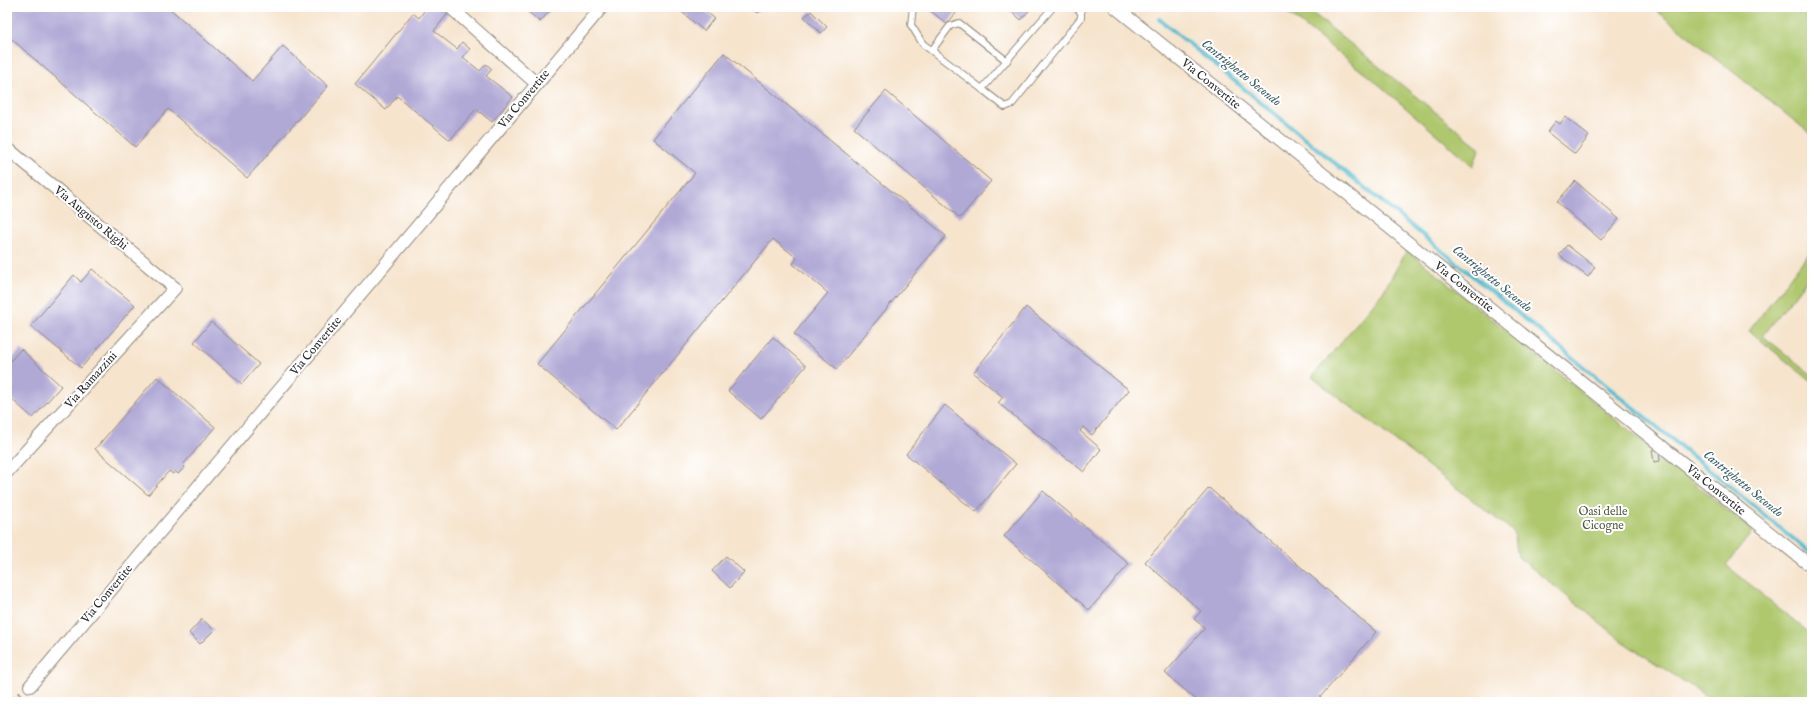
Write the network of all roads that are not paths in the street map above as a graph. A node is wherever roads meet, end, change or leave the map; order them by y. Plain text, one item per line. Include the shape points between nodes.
1 (450, 7) edge
2 (602, 7) edge
3 (913, 7) edge
4 (1053, 7) edge
5 (1075, 7) edge
6 (1115, 7) edge
7 (932, 50) junction
8 (1007, 61) junction
9 (537, 84) junction
10 (982, 89) junction
11 (7, 148) edge
12 (174, 288) joint
13 (7, 472) edge
14 (1812, 567) edge
15 (30, 686) dead end

1 - 9 street
2 - 9 street, Via Convertite
3 - 7 lane via 911,25 923,44
4 - 8 lane
5 - 10 lane via 1081,12 1082,18 1012,104 1005,107
6 - 14 street, Via Convertite
7 - 8 lane via 950,26 959,23
7 - 10 lane
8 - 10 lane
9 - 15 street, Via Convertite
11 - 12 street, Via Augusto Righi
12 - 13 street, Via Ramazzini

